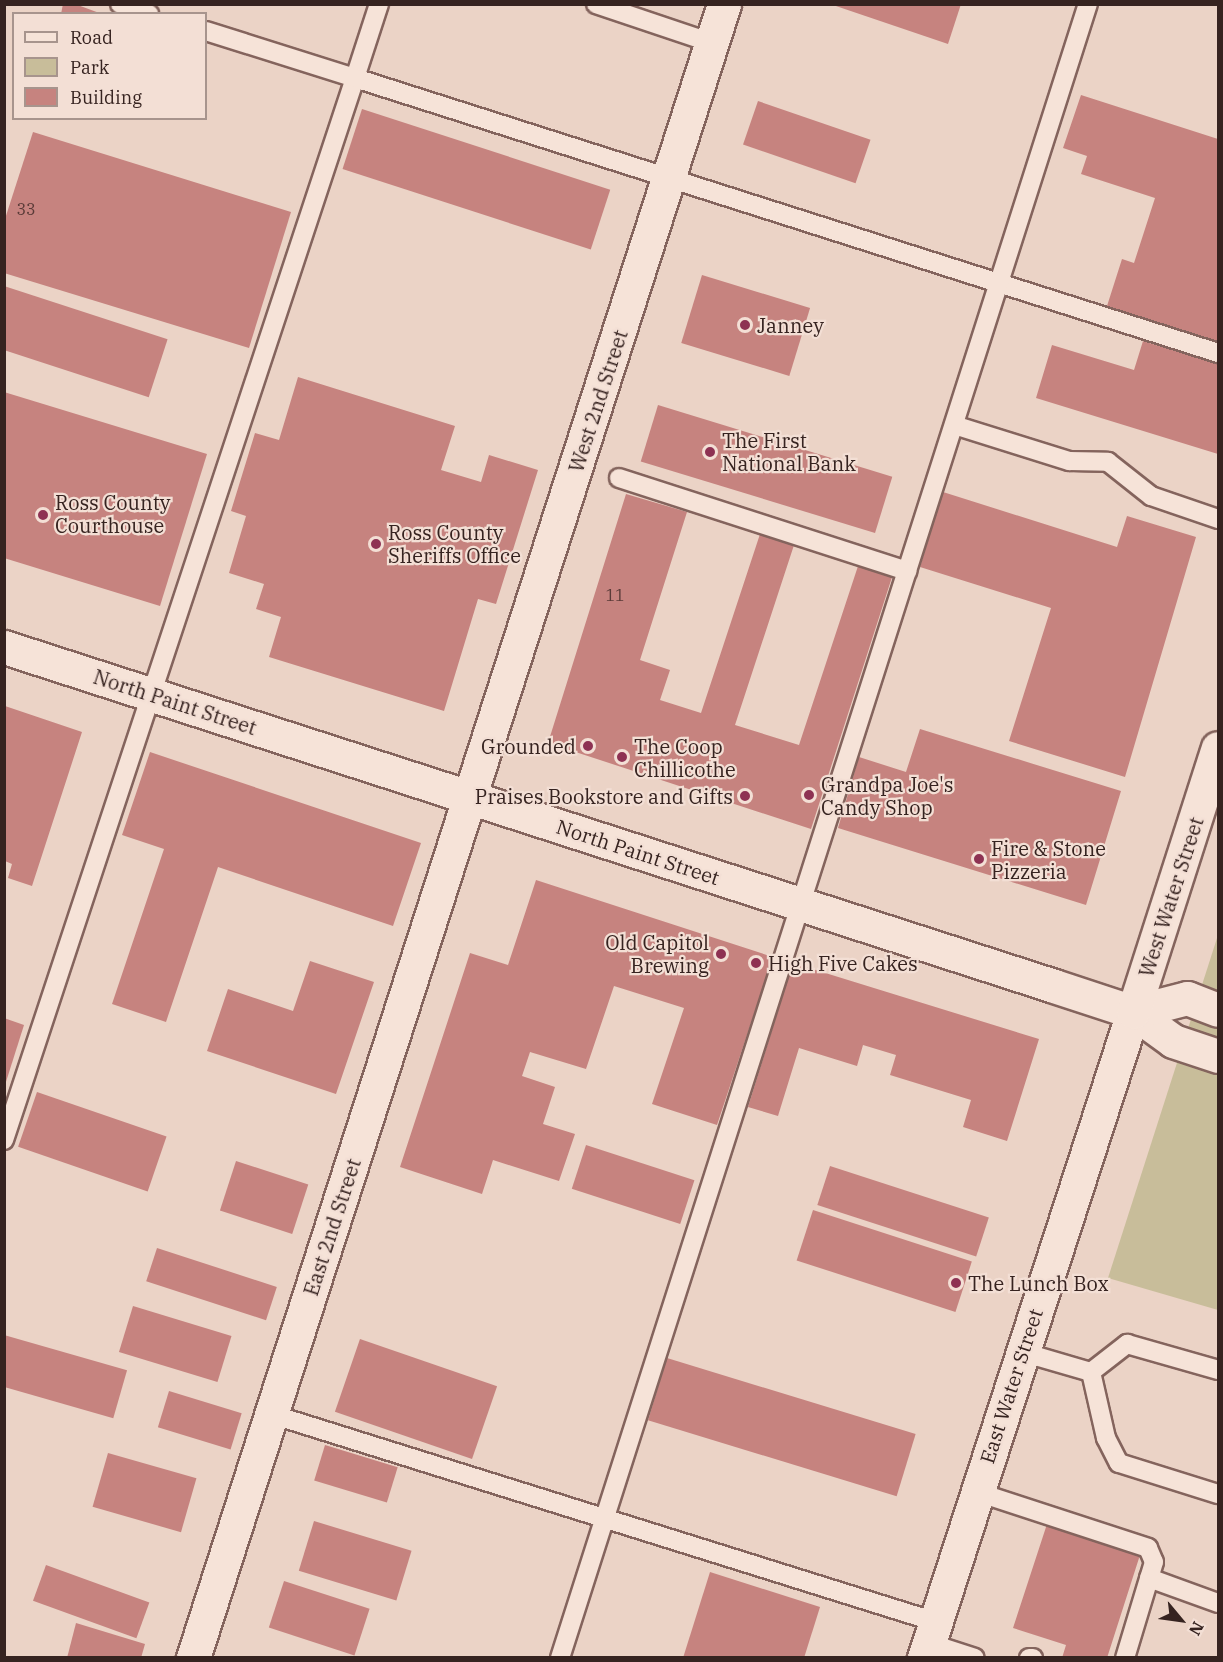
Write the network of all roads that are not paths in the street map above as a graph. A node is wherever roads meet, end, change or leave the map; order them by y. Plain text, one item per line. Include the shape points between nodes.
1 (120, 4) edge
2 (379, 4) edge
3 (596, 4) edge
4 (724, 4) edge
5 (1088, 4) edge
6 (143, 12) edge
7 (207, 31) edge
8 (712, 43) junction
9 (355, 78) junction
10 (668, 179) junction
11 (999, 284) junction
12 (1218, 353) edge
13 (954, 425) junction
14 (619, 478) dead end
15 (1218, 519) edge
16 (907, 571) junction
17 (4, 647) edge
18 (151, 695) junction
19 (1218, 748) edge
20 (472, 798) junction
21 (798, 903) junction
22 (1218, 1010) edge
23 (1134, 1012) junction
24 (1218, 1056) edge
25 (4, 1140) edge
26 (1022, 1352) junction
27 (1218, 1370) edge
28 (1091, 1372) junction
29 (271, 1414) junction
30 (977, 1492) junction
31 (1218, 1494) edge
32 (605, 1515) junction
33 (1149, 1578) junction
34 (1218, 1603) edge
35 (930, 1641) edge
36 (1128, 1657) edge
37 (193, 1658) edge
38 (560, 1658) edge
39 (975, 1658) edge

1 - 6 lane
2 - 9 lane
3 - 8 lane
4 - 8 street, West 2nd Street
5 - 11 lane
7 - 9 lane
8 - 10 street, West 2nd Street
9 - 10 lane
9 - 18 lane
10 - 11 lane
10 - 20 street, West 2nd Street
11 - 12 lane
11 - 13 lane
13 - 15 lane via 1069,461 1108,462 1151,496
13 - 16 lane
14 - 16 lane
16 - 21 lane
17 - 18 street, North Paint Street
18 - 20 street, North Paint Street
18 - 25 lane
19 - 23 street, West Water Street
20 - 21 street, North Paint Street
20 - 29 street, East 2nd Street
21 - 23 street, North Paint Street
21 - 32 lane
22 - 23 street via 1187,998
23 - 24 street, North Paint Street via 1173,1041
23 - 26 street, East Water Street
26 - 28 lane
26 - 30 street, East Water Street
27 - 28 lane via 1126,1344
28 - 31 lane via 1106,1438 1119,1463
29 - 32 lane
29 - 37 street, East 2nd Street
30 - 33 lane via 1148,1548 1154,1562
30 - 35 street, East Water Street
32 - 35 lane
32 - 38 lane
33 - 34 lane
33 - 36 lane
35 - 39 lane

